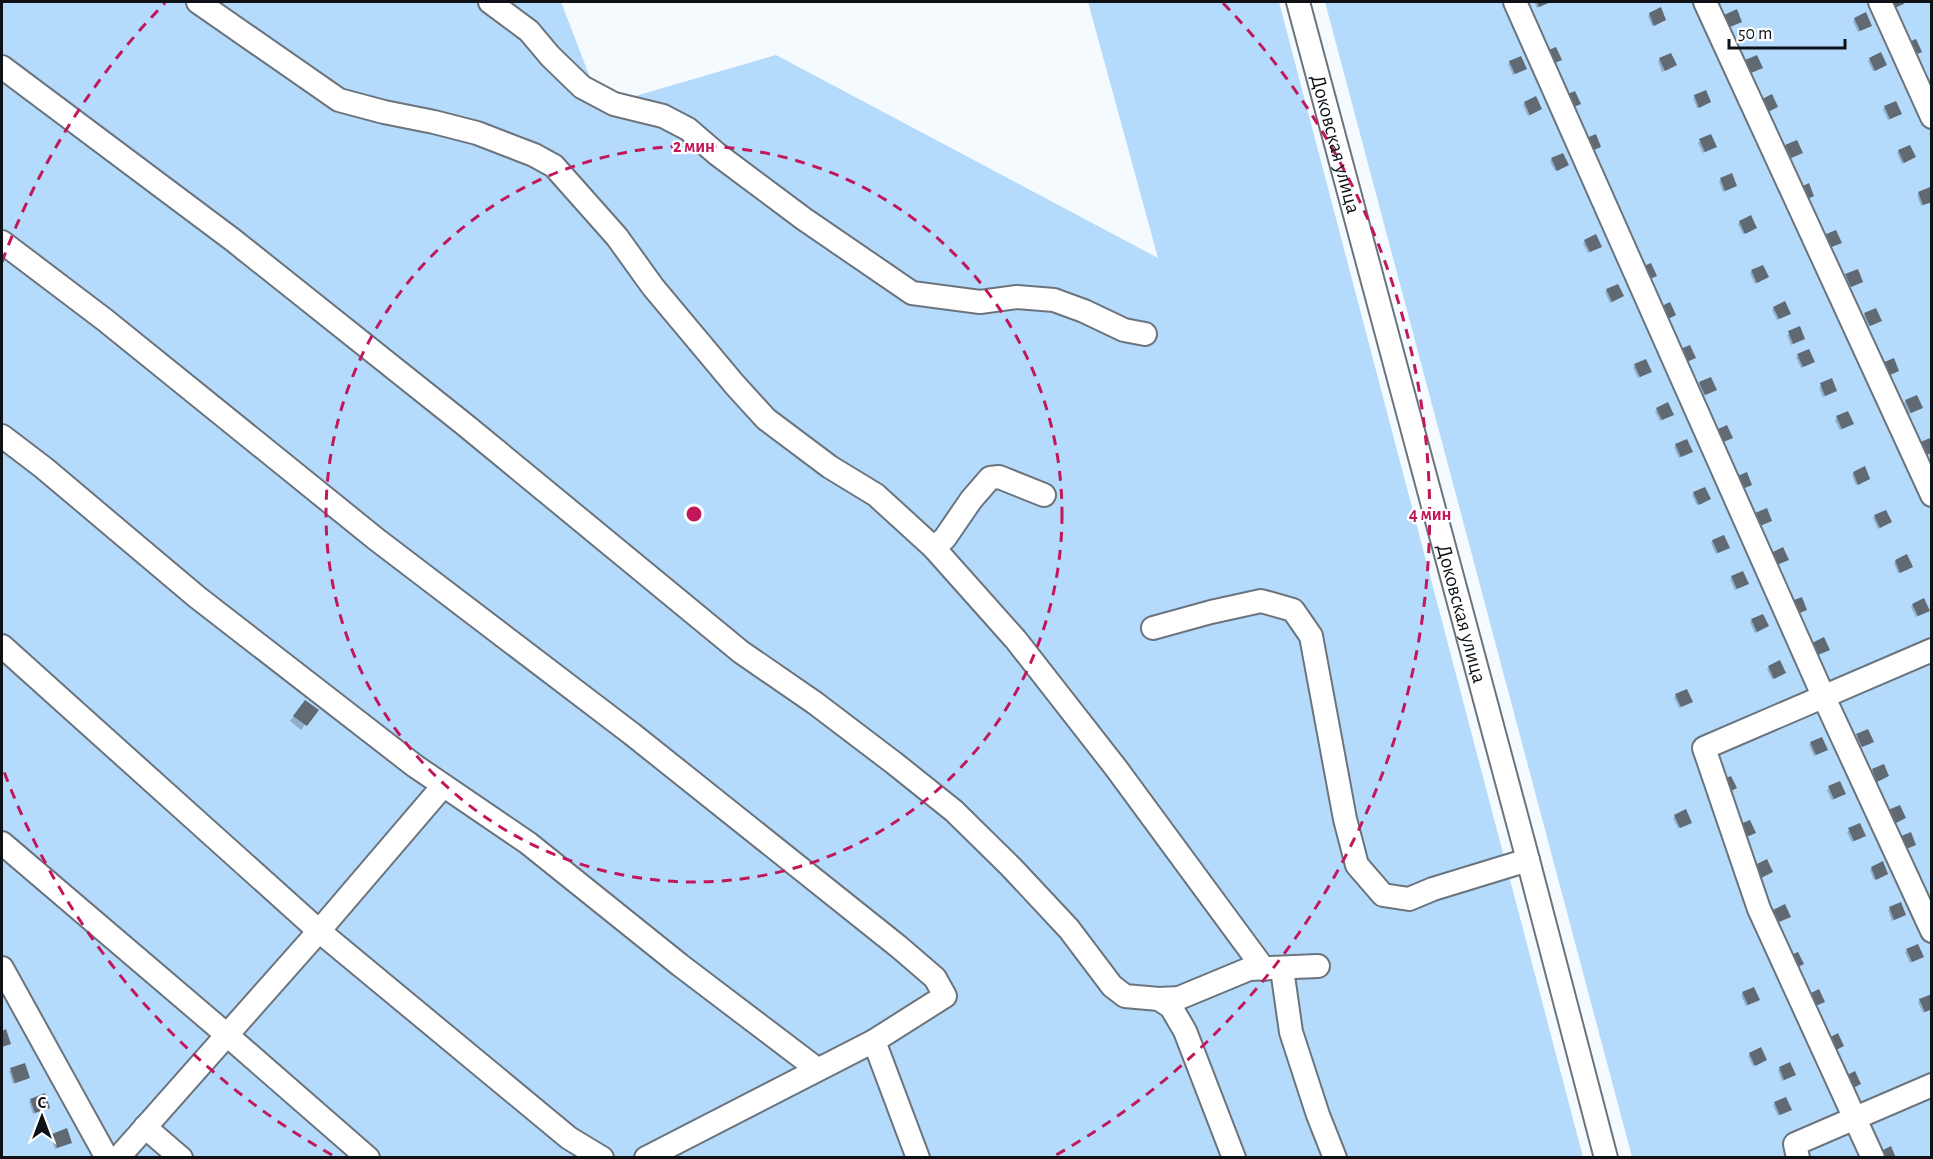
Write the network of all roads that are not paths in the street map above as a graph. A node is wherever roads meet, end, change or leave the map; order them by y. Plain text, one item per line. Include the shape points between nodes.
1 (198, 2) edge
2 (490, 2) edge
3 (1298, 2) edge
4 (1515, 2) edge
5 (1705, 2) edge
6 (1880, 2) edge
7 (2, 67) edge
8 (1932, 117) edge
9 (2, 242) edge
10 (1145, 334) dead end
11 (2, 436) edge
12 (1044, 495) dead end
13 (1932, 495) edge
14 (934, 548) junction
15 (1154, 628) dead end
16 (2, 646) edge
17 (1932, 650) edge
18 (1824, 696) junction
19 (443, 786) junction
20 (2, 843) edge
21 (1528, 860) junction
22 (319, 931) junction
23 (1932, 931) edge
24 (1318, 966) dead end
25 (2, 968) edge
26 (1273, 969) junction
27 (1159, 999) junction
28 (227, 1035) junction
29 (874, 1041) junction
30 (816, 1069) junction
31 (1932, 1085) edge
32 (1856, 1119) junction
33 (145, 1127) junction
34 (107, 1158) edge
35 (118, 1158) edge
36 (181, 1158) edge
37 (368, 1158) edge
38 (602, 1158) edge
39 (646, 1158) edge
40 (918, 1158) edge
41 (1234, 1158) edge
42 (1335, 1158) edge
43 (1606, 1158) edge
44 (1798, 1158) edge
45 (1873, 1158) edge

1 - 14 street via 339,100 477,133 554,166 617,237 735,386 766,418 876,495
2 - 10 street via 529,31 582,87 614,104 663,116 688,129 804,219 912,293 980,302 1017,297 1054,300 1124,330
3 - 21 street, Доковская улица
4 - 18 street
5 - 13 street
6 - 8 street
7 - 27 street via 233,240 741,652 815,703 954,811 1069,929 1112,986 1125,996
9 - 29 street via 376,539 632,734 935,978 945,996
11 - 19 street via 197,597
12 - 14 street via 999,477 990,478
14 - 26 street via 1016,640
15 - 21 street via 1261,601 1293,610 1311,636 1357,865 1383,895 1408,899
16 - 22 street
17 - 18 street
18 - 23 street
18 - 32 street via 1704,747 1759,909
19 - 22 street
19 - 30 street via 528,843
20 - 28 street
21 - 43 street, Доковская улица
22 - 28 street
22 - 38 street via 569,1138
24 - 26 street
25 - 34 street
26 - 27 street via 1250,969 1179,998
26 - 42 street
27 - 41 street via 1171,1007 1185,1031
28 - 33 street
28 - 37 street
29 - 30 street
29 - 40 street
30 - 39 street
31 - 32 street
32 - 44 street via 1795,1144
32 - 45 street
33 - 35 street
33 - 36 street

